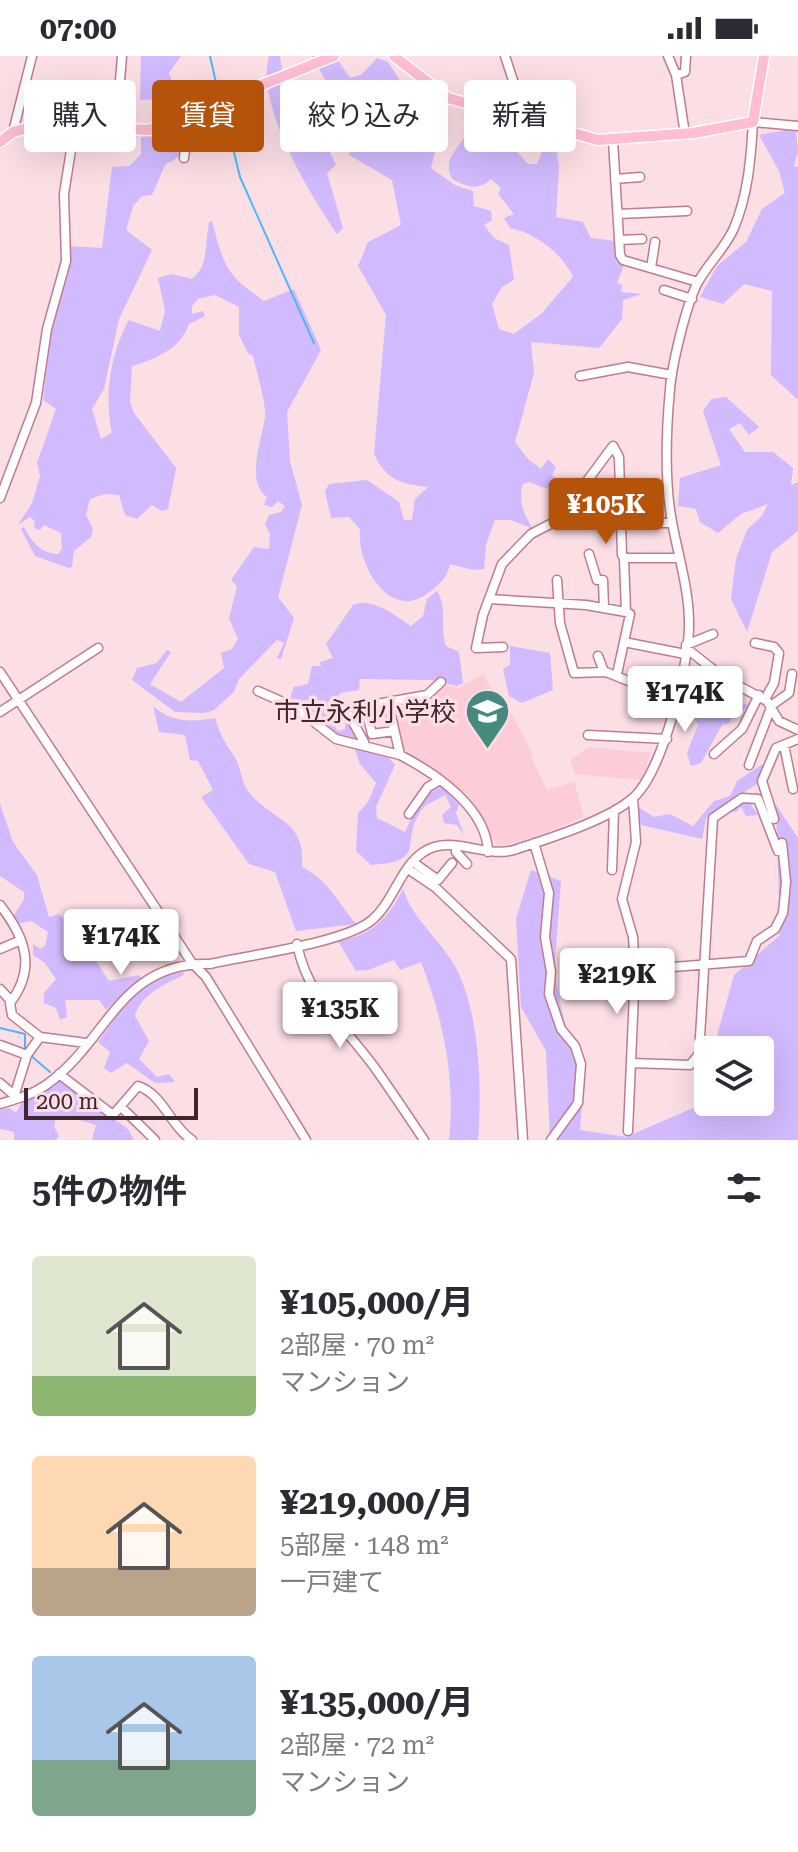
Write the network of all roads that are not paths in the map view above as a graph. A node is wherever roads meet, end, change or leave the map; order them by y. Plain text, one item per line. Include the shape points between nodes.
1 (32, 56) edge
2 (122, 56) edge
3 (334, 56) edge
4 (394, 56) edge
5 (505, 56) edge
6 (668, 56) edge
7 (686, 56) edge
8 (764, 56) edge
9 (676, 75) junction
10 (120, 80) edge
11 (423, 80) edge
12 (513, 80) edge
13 (264, 84) edge
14 (753, 122) junction
15 (798, 124) edge
16 (24, 129) edge
17 (13, 132) junction
18 (576, 132) edge
19 (685, 134) junction
20 (613, 141) junction
21 (0, 142) edge
22 (71, 152) edge
23 (185, 152) edge
24 (184, 158) dead end
25 (640, 177) dead end
26 (615, 179) junction
27 (687, 211) dead end
28 (618, 214) junction
29 (642, 239) dead end
30 (619, 240) junction
31 (655, 242) dead end
32 (651, 268) junction
33 (698, 282) junction
34 (664, 290) dead end
35 (692, 299) junction
36 (672, 375) junction
37 (580, 376) dead end
38 (0, 498) edge
39 (592, 522) dead end
40 (622, 522) junction
41 (672, 523) junction
42 (589, 554) dead end
43 (624, 558) junction
44 (679, 558) junction
45 (557, 580) dead end
46 (489, 599) junction
47 (558, 603) junction
48 (604, 608) junction
49 (626, 612) junction
50 (713, 634) dead end
51 (624, 642) junction
52 (755, 643) dead end
53 (503, 647) dead end
54 (98, 648) dead end
55 (686, 649) junction
56 (598, 656) dead end
57 (0, 672) edge
58 (604, 672) junction
59 (617, 674) junction
60 (788, 675) dead end
61 (441, 682) dead end
62 (677, 689) junction
63 (258, 691) dead end
64 (657, 691) junction
65 (19, 700) junction
66 (766, 700) junction
67 (388, 702) junction
68 (654, 707) dead end
69 (0, 712) edge
70 (349, 715) dead end
71 (798, 730) edge
72 (394, 731) junction
73 (372, 734) junction
74 (588, 735) dead end
75 (667, 739) junction
76 (798, 739) edge
77 (363, 744) junction
78 (784, 745) junction
79 (714, 754) dead end
80 (400, 755) junction
81 (749, 765) dead end
82 (440, 780) junction
83 (793, 789) dead end
84 (633, 798) junction
85 (614, 811) junction
86 (409, 814) dead end
87 (534, 843) junction
88 (456, 846) junction
89 (778, 851) dead end
90 (488, 852) junction
91 (452, 863) dead end
92 (467, 864) dead end
93 (411, 865) junction
94 (612, 870) dead end
95 (0, 905) edge
96 (21, 940) junction
97 (297, 944) junction
98 (0, 949) edge
99 (192, 963) junction
100 (703, 964) junction
101 (635, 970) junction
102 (0, 989) edge
103 (11, 1001) junction
104 (0, 1013) edge
105 (12, 1015) junction
106 (40, 1037) junction
107 (86, 1043) junction
108 (0, 1045) edge
109 (28, 1055) junction
110 (631, 1063) junction
111 (59, 1074) junction
112 (0, 1083) edge
113 (14, 1098) junction
114 (0, 1104) edge
115 (121, 1107) junction
116 (628, 1131) dead end
117 (155, 1140) edge
118 (192, 1140) edge
119 (306, 1140) edge
120 (424, 1140) edge
121 (523, 1140) edge
122 (551, 1140) edge

1 - 17 street
2 - 10 street
3 - 13 main road
4 - 11 main road
5 - 12 street
6 - 9 street
7 - 9 street via 685,72
8 - 14 main road
9 - 19 street
14 - 15 street
14 - 19 main road
14 - 33 street via 741,211
16 - 17 main road
17 - 21 main road
18 - 20 main road
19 - 20 main road
20 - 26 street
22 - 38 street via 64,194 66,261 47,329 36,403
23 - 24 street
25 - 26 street
26 - 28 street
27 - 28 street
28 - 30 street
29 - 30 street
30 - 32 street via 623,260
31 - 32 street
32 - 33 street
33 - 35 street
34 - 35 street
35 - 36 street
36 - 37 street via 628,367
36 - 41 street via 667,469
39 - 40 street
40 - 41 street
40 - 43 street
40 - 46 street via 619,457 613,446 558,520 531,534 502,564
41 - 44 street
42 - 48 street via 597,580 603,580
43 - 44 street
43 - 49 street
44 - 55 street via 688,600
45 - 47 street
46 - 47 street
46 - 53 street via 476,648
47 - 48 street
47 - 58 street via 574,673
48 - 49 street
49 - 51 street via 630,614
50 - 55 street
51 - 55 street
51 - 59 street
52 - 66 street via 779,653
54 - 65 street
55 - 62 street
55 - 66 street via 724,678
56 - 58 street
57 - 65 street
58 - 59 street
59 - 64 street
60 - 66 street
61 - 67 street via 427,695
62 - 64 street
62 - 75 street
63 - 77 street via 296,708 336,739
64 - 68 street
65 - 69 street
65 - 99 street
66 - 71 street via 779,721
66 - 79 street
66 - 81 street
67 - 72 street
67 - 73 street via 365,706
70 - 77 street
72 - 73 street
72 - 80 street
73 - 77 street
74 - 75 street
75 - 84 street via 646,784
76 - 78 street
77 - 80 street
78 - 83 street
78 - 100 street via 771,754 762,781 783,852 786,882 779,924 757,941 749,961
80 - 82 street
82 - 86 street via 428,787
82 - 90 street via 481,826
84 - 85 street
84 - 101 street via 636,842 622,899
85 - 87 street
85 - 94 street
87 - 90 street via 514,851
87 - 122 street via 549,893 549,994 581,1064 578,1103
88 - 90 street
88 - 92 street
88 - 93 street via 435,847
89 - 100 street via 758,799 742,798 713,818
91 - 93 street via 438,880
93 - 97 street via 372,920 341,935
93 - 121 street via 511,959
95 - 96 street
96 - 98 street
96 - 103 street via 24,981
97 - 99 street via 210,964
97 - 120 street via 303,969 326,1011 374,1067
99 - 107 street via 138,983
99 - 119 street via 206,977
100 - 101 street
100 - 110 street via 696,1061
101 - 110 street
102 - 103 street
103 - 105 street
104 - 105 street
105 - 106 street
106 - 107 street
106 - 109 street
107 - 111 street
108 - 109 street
109 - 113 street
110 - 116 street
111 - 113 street via 36,1092
111 - 115 street via 113,1115
112 - 113 street
113 - 114 street
115 - 117 street
115 - 118 street via 138,1086 143,1087

